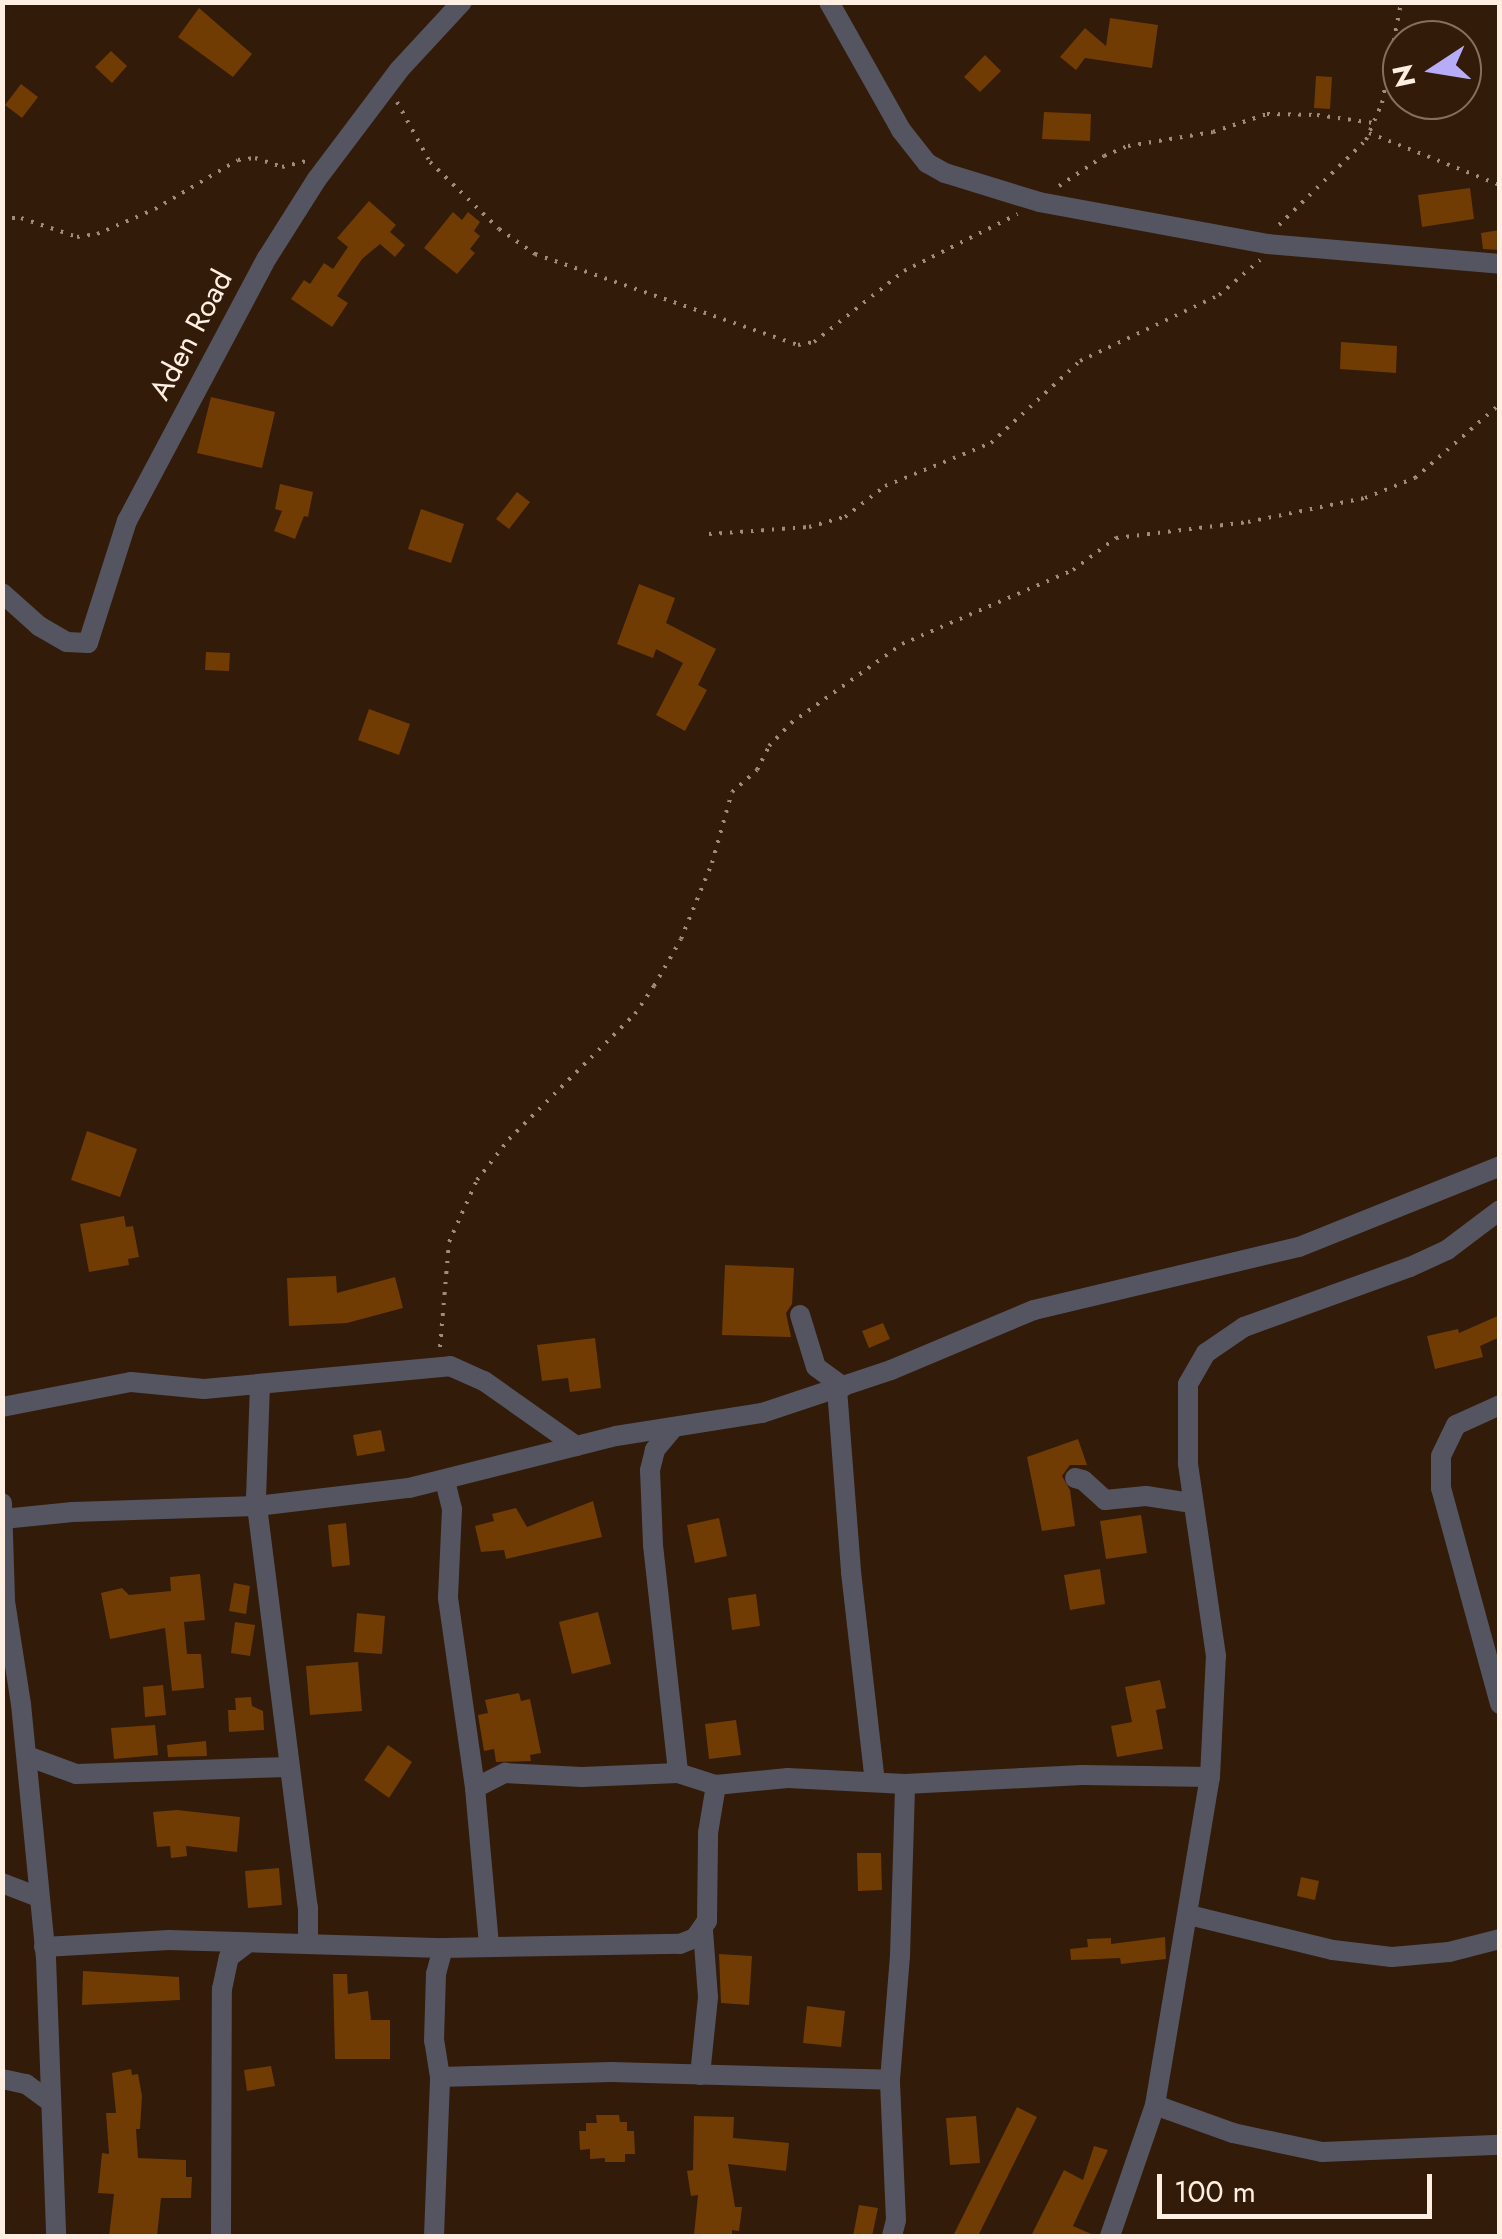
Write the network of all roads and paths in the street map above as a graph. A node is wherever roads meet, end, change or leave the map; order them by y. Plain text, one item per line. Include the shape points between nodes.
1 (462, 2) edge
2 (829, 2) edge
3 (1401, 2) edge
4 (389, 83) junction
5 (1374, 123) junction
6 (1369, 133) junction
7 (339, 150) junction
8 (1500, 185) edge
9 (1039, 202) junction
10 (2, 218) edge
11 (1268, 244) junction
12 (1500, 264) edge
13 (1500, 404) edge
14 (709, 534) dead end
15 (2, 593) edge
16 (1500, 1166) edge
17 (1500, 1210) edge
18 (800, 1315) dead end
19 (441, 1366) junction
20 (260, 1384) junction
21 (840, 1388) junction
22 (1500, 1405) edge
23 (2, 1407) edge
24 (674, 1427) junction
25 (576, 1446) junction
26 (1074, 1478) dead end
27 (445, 1481) junction
28 (2, 1503) edge
29 (1192, 1504) junction
30 (257, 1506) junction
31 (3, 1519) edge
32 (1500, 1704) edge
33 (27, 1756) junction
34 (289, 1767) junction
35 (678, 1773) junction
36 (1210, 1777) junction
37 (875, 1782) junction
38 (716, 1784) junction
39 (905, 1784) junction
40 (474, 1788) junction
41 (2, 1883) edge
42 (39, 1897) junction
43 (1189, 1915) junction
44 (704, 1930) junction
45 (1500, 1939) edge
46 (308, 1944) junction
47 (246, 1945) junction
48 (489, 1945) junction
49 (44, 1947) junction
50 (443, 1948) junction
51 (700, 2075) junction
52 (440, 2077) junction
53 (2, 2080) edge
54 (890, 2080) junction
55 (48, 2101) junction
56 (1155, 2105) junction
57 (1500, 2145) edge
58 (56, 2236) edge
59 (221, 2236) edge
60 (434, 2236) edge
61 (892, 2236) edge
62 (1110, 2236) edge

1 - 4 street, Aden Road
2 - 9 street via 876,90 926,163
3 - 5 path
4 - 7 street, Aden Road
4 - 9 path via 430,162 498,229 535,254 798,344 814,342 904,271
5 - 6 path
5 - 9 path via 1267,114 1213,132 1128,146
6 - 8 path
6 - 11 path via 1287,213
7 - 10 path via 282,167 238,160 97,234 77,237
7 - 15 street, Aden Road via 241,302 127,521 88,644 67,642 38,626
9 - 11 street
11 - 12 street
11 - 14 path via 1257,266 1219,296 1080,361 991,444 885,486 830,524
13 - 19 path via 1415,478 1365,498 1248,522 1116,538 1073,570 902,644 790,724 732,792 681,939 635,1014 509,1139 477,1180 449,1242
16 - 21 street via 1300,1248 1034,1310
17 - 29 street via 1447,1250 1244,1326 1206,1352 1188,1384
18 - 21 street via 816,1367
19 - 20 street
19 - 25 street via 484,1381
20 - 23 street via 204,1389 130,1382
20 - 30 street
21 - 24 street via 762,1413
21 - 37 street via 851,1572
22 - 32 street via 1456,1425 1442,1456 1441,1488
24 - 25 street
24 - 35 street via 654,1450 650,1470
25 - 27 street
26 - 29 street via 1105,1500 1146,1496
27 - 30 street
27 - 40 street via 452,1509 448,1598
28 - 31 street
29 - 36 street via 1216,1656
30 - 31 street
30 - 34 street
31 - 33 street via 5,1601
33 - 34 street via 76,1774
33 - 42 street
34 - 46 street
35 - 38 street
35 - 40 street via 506,1773
36 - 39 street
36 - 43 street
37 - 38 street via 788,1778
37 - 39 street
38 - 44 street
39 - 54 street
40 - 48 street
41 - 42 street
42 - 49 street
43 - 45 street via 1333,1950 1392,1957
43 - 56 street
44 - 48 street via 660,1946
44 - 51 street via 708,1997
46 - 47 street
46 - 50 street
47 - 49 street via 169,1940
47 - 59 street via 230,1957 222,1989
48 - 50 street
49 - 55 street
50 - 52 street via 434,2041
51 - 52 street
51 - 54 street
52 - 60 street
53 - 55 street via 26,2084
54 - 61 street
55 - 58 street
56 - 57 street via 1233,2133 1322,2152
56 - 62 street

